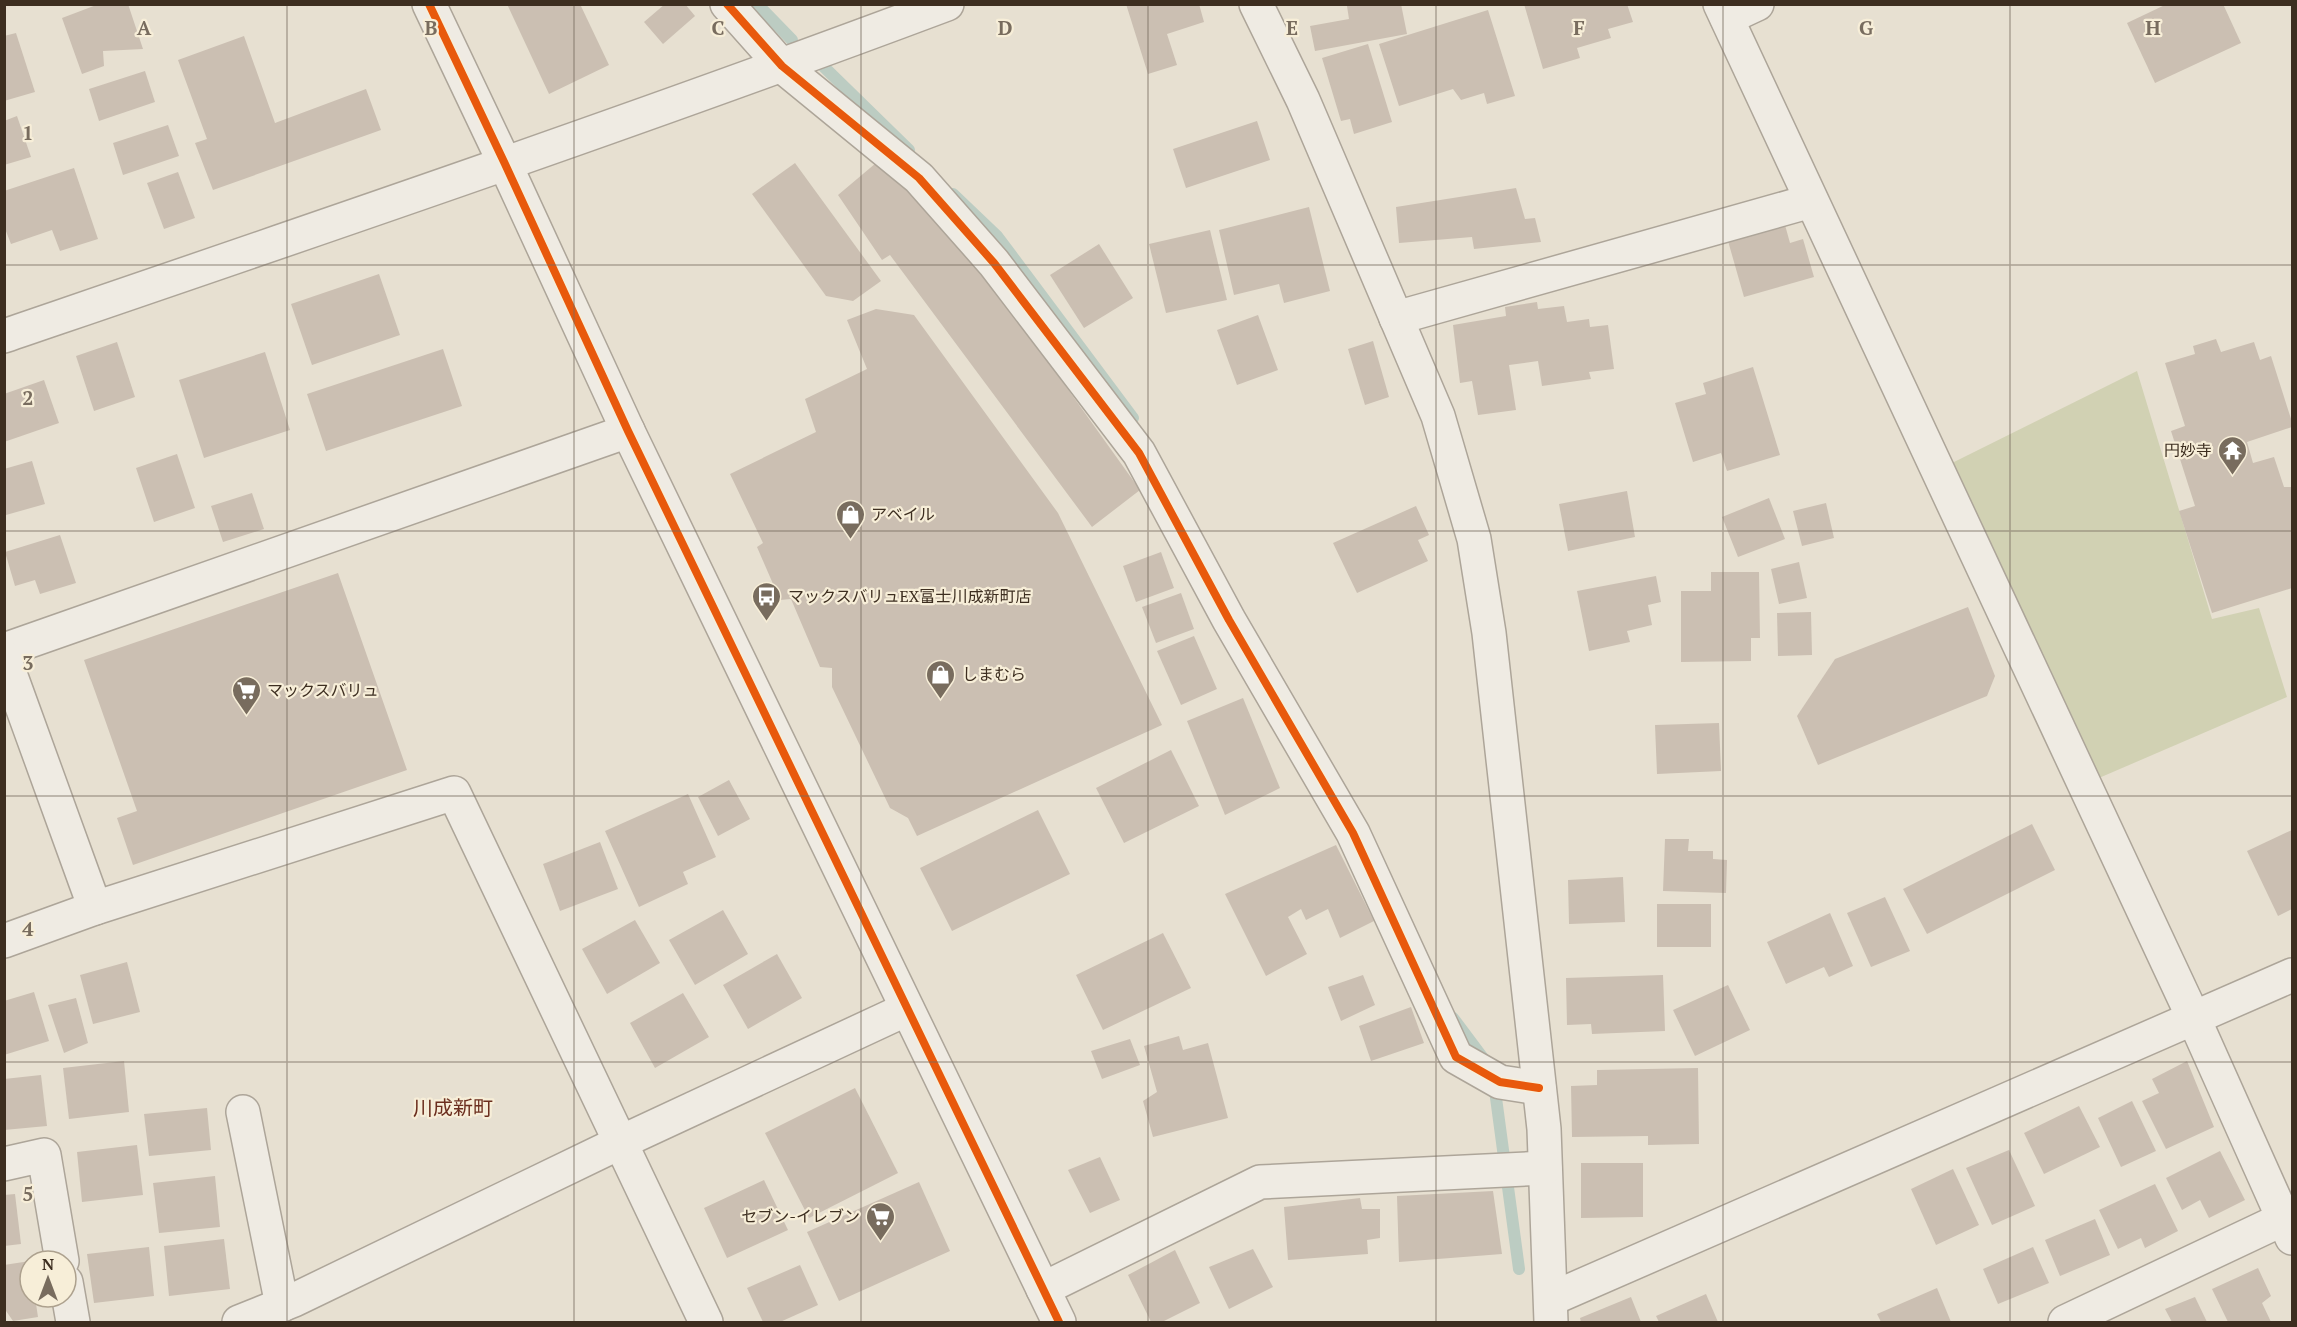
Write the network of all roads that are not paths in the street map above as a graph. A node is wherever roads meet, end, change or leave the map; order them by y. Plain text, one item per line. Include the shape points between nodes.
1 (429, 4) edge
2 (727, 4) edge
3 (947, 4) edge
4 (1256, 4) edge
5 (1757, 4) edge
6 (1724, 11) edge
7 (783, 66) junction
8 (505, 164) junction
9 (1811, 201) junction
10 (1396, 318) junction
11 (4, 336) edge
12 (628, 431) junction
13 (4, 650) edge
14 (4, 657) edge
15 (95, 908) junction
16 (4, 941) edge
17 (2292, 975) edge
18 (907, 1009) junction
19 (2194, 1019) junction
20 (1539, 1088) junction
21 (243, 1112) dead end
22 (619, 1143) junction
23 (4, 1164) edge
24 (1523, 1169) junction
25 (2288, 1228) edge
26 (60, 1249) edge
27 (1042, 1289) junction
28 (282, 1305) junction
29 (1551, 1311) edge
30 (2078, 1320) edge
31 (239, 1323) edge
32 (706, 1323) edge
33 (1059, 1323) edge

1 - 8 street
2 - 7 street
3 - 7 street
4 - 10 street via 1303,100
5 - 6 street
6 - 9 street
7 - 8 street
7 - 20 street via 919,178 994,263 1138,453 1229,620 1353,832 1456,1057 1500,1082
8 - 11 street
8 - 12 street
9 - 10 street
9 - 19 street
10 - 20 street via 1438,416 1474,539 1490,633
12 - 13 street
12 - 18 street
14 - 15 street
15 - 16 street
15 - 22 street via 454,793
17 - 19 street
18 - 22 street
18 - 27 street
19 - 25 street
19 - 29 street
20 - 24 street via 1544,1129
21 - 28 street
22 - 28 street
22 - 32 street
23 - 26 street via 44,1155
24 - 27 street via 1260,1182
24 - 29 street
25 - 30 street
27 - 33 street
28 - 31 street

